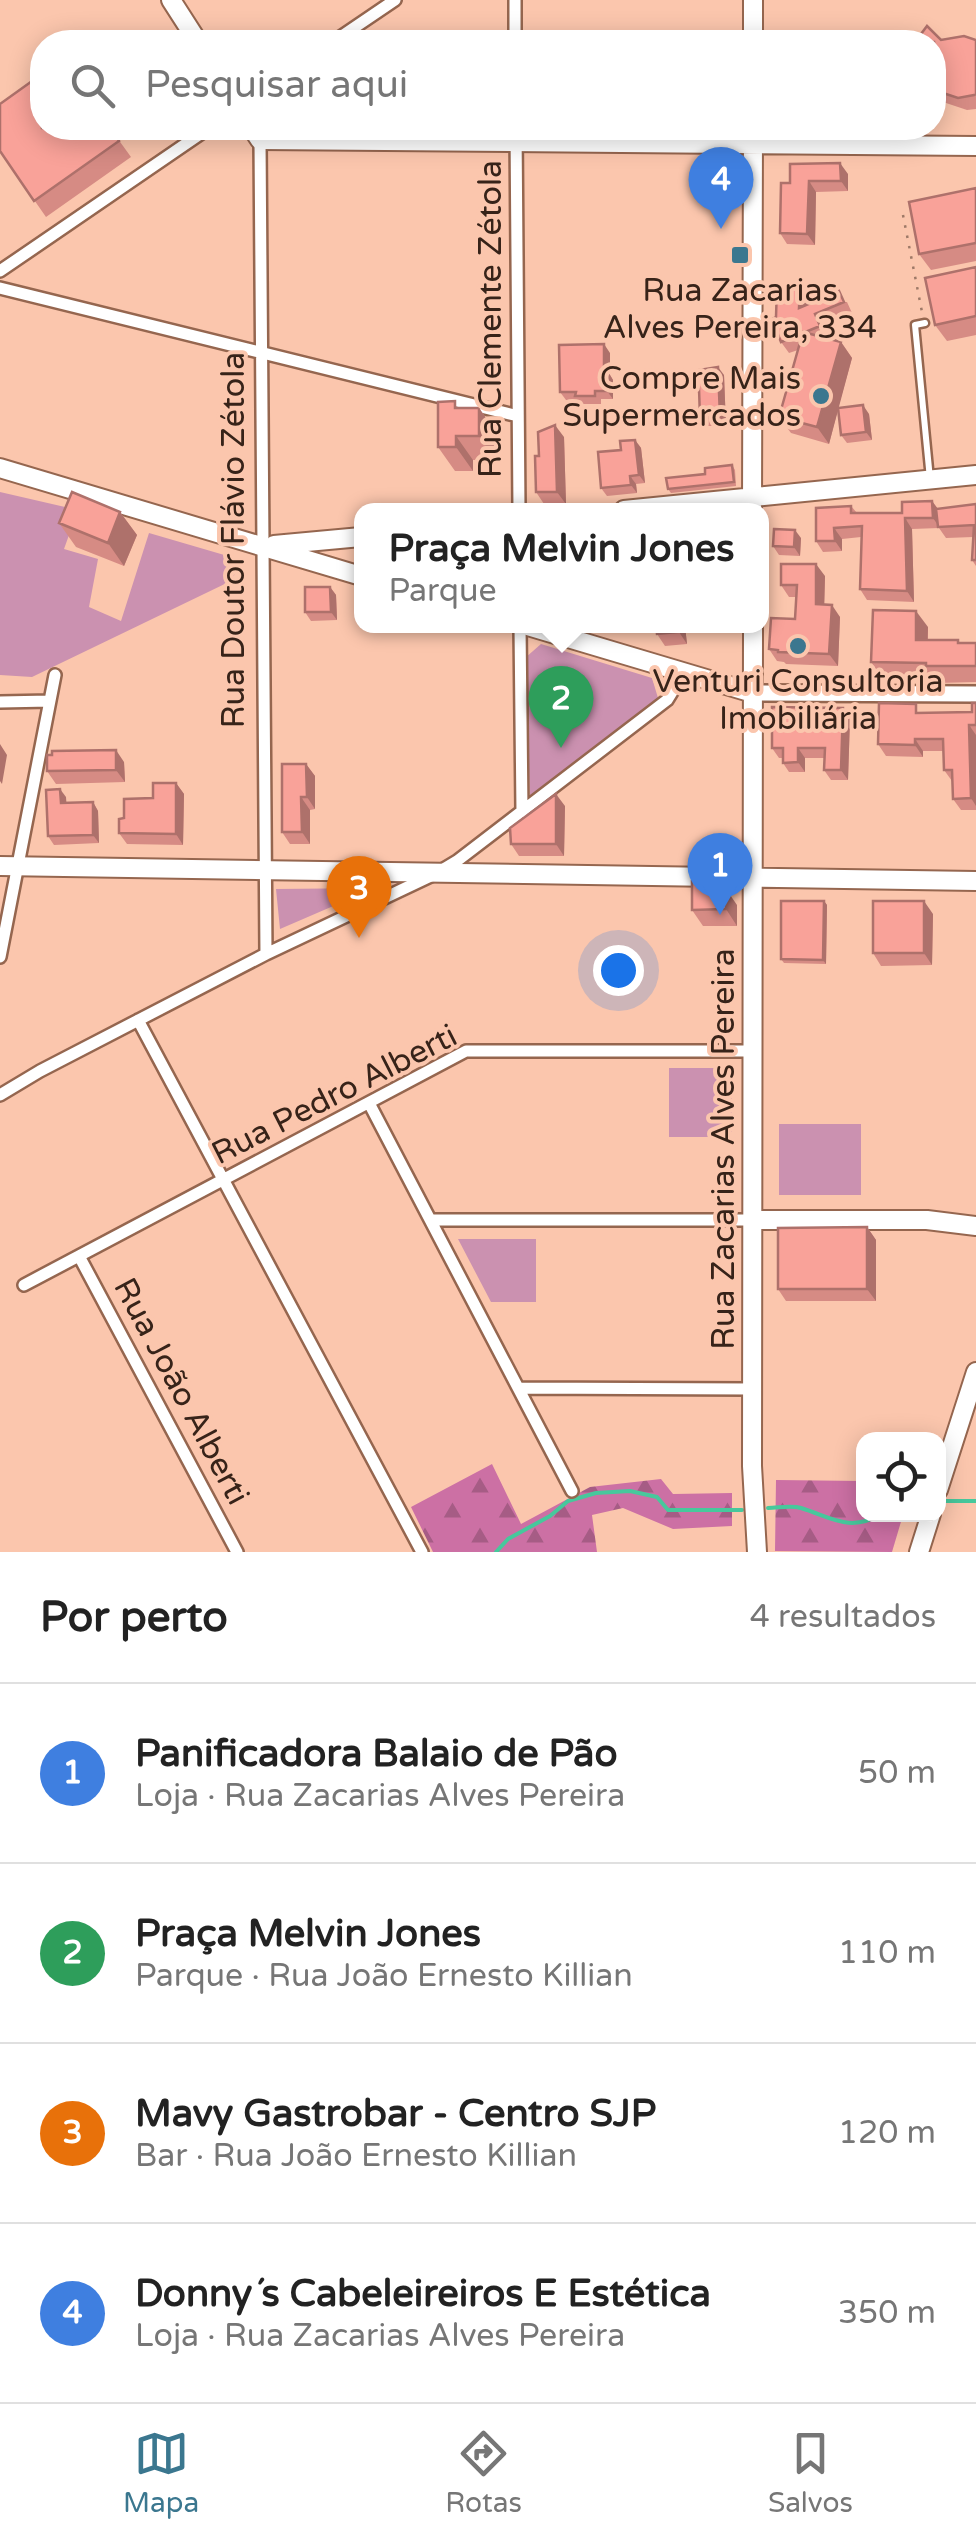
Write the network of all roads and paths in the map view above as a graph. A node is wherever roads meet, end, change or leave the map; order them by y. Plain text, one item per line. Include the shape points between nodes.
1 (171, 0) edge
2 (395, 0) edge
3 (515, 0) edge
4 (753, 0) edge
5 (190, 30) edge
6 (351, 30) edge
7 (516, 30) edge
8 (753, 30) edge
9 (191, 140) edge
10 (256, 140) edge
11 (516, 140) edge
12 (752, 140) edge
13 (842, 140) edge
14 (976, 146) edge
15 (903, 215) dead end
16 (0, 271) edge
17 (0, 288) edge
18 (925, 323) joint
19 (262, 353) junction
20 (518, 416) junction
21 (0, 468) edge
22 (976, 476) edge
23 (930, 480) junction
24 (519, 503) edge
25 (752, 503) edge
26 (759, 503) edge
27 (354, 538) edge
28 (263, 546) junction
29 (354, 574) edge
30 (520, 633) edge
31 (552, 633) edge
32 (752, 633) edge
33 (679, 670) junction
34 (55, 675) dead end
35 (752, 692) junction
36 (976, 694) edge
37 (50, 701) junction
38 (0, 702) edge
39 (522, 812) junction
40 (9, 866) edge
41 (266, 870) junction
42 (437, 873) junction
43 (752, 878) junction
44 (976, 881) edge
45 (266, 954) junction
46 (0, 957) edge
47 (138, 1020) junction
48 (752, 1051) junction
49 (0, 1095) edge
50 (369, 1102) junction
51 (224, 1180) junction
52 (430, 1220) junction
53 (752, 1220) junction
54 (976, 1226) edge
55 (79, 1256) junction
56 (24, 1285) dead end
57 (976, 1372) edge
58 (518, 1388) junction
59 (752, 1390) junction
60 (946, 1466) edge
61 (572, 1491) dead end
62 (928, 1522) edge
63 (236, 1552) edge
64 (422, 1552) edge
65 (757, 1552) edge
66 (918, 1552) edge

1 - 5 main road
2 - 6 street
3 - 7 street
4 - 8 main road
9 - 16 street
10 - 19 street, Rua Doutor Flávio Zétola
11 - 20 street, Rua Clemente Zétola
12 - 25 main road
13 - 14 main road
15 - 18 path
17 - 19 street
18 - 23 lane via 915,325
19 - 20 street
19 - 28 street, Rua Doutor Flávio Zétola
20 - 24 street, Rua Clemente Zétola
21 - 28 main road
22 - 23 main road
23 - 26 main road
27 - 28 main road
28 - 29 main road
28 - 41 street, Rua Doutor Flávio Zétola
30 - 39 street
31 - 33 main road
32 - 35 main road, Rua Zacarias Alves Pereira
33 - 35 main road
33 - 39 street via 667,700
34 - 37 street
35 - 36 street
35 - 43 main road, Rua Zacarias Alves Pereira
37 - 38 street
37 - 40 street
39 - 42 street
40 - 41 main road
40 - 46 street
41 - 42 main road
41 - 45 street, Rua Doutor Flávio Zétola
42 - 43 main road
42 - 45 street
43 - 44 main road
43 - 48 main road, Rua Zacarias Alves Pereira
45 - 47 street
47 - 49 street
47 - 51 street
48 - 50 street, Rua Pedro Alberti via 466,1052
48 - 53 main road, Rua Zacarias Alves Pereira
50 - 51 street, Rua Pedro Alberti
50 - 52 street
51 - 55 street, Rua Pedro Alberti
51 - 64 street
52 - 53 street
52 - 58 street
53 - 54 main road
53 - 59 main road, Rua Zacarias Alves Pereira
55 - 56 street, Rua Pedro Alberti
55 - 63 street, Rua João Alberti
57 - 60 main road
58 - 59 street
58 - 61 street
59 - 65 main road, Rua Zacarias Alves Pereira
62 - 66 main road

